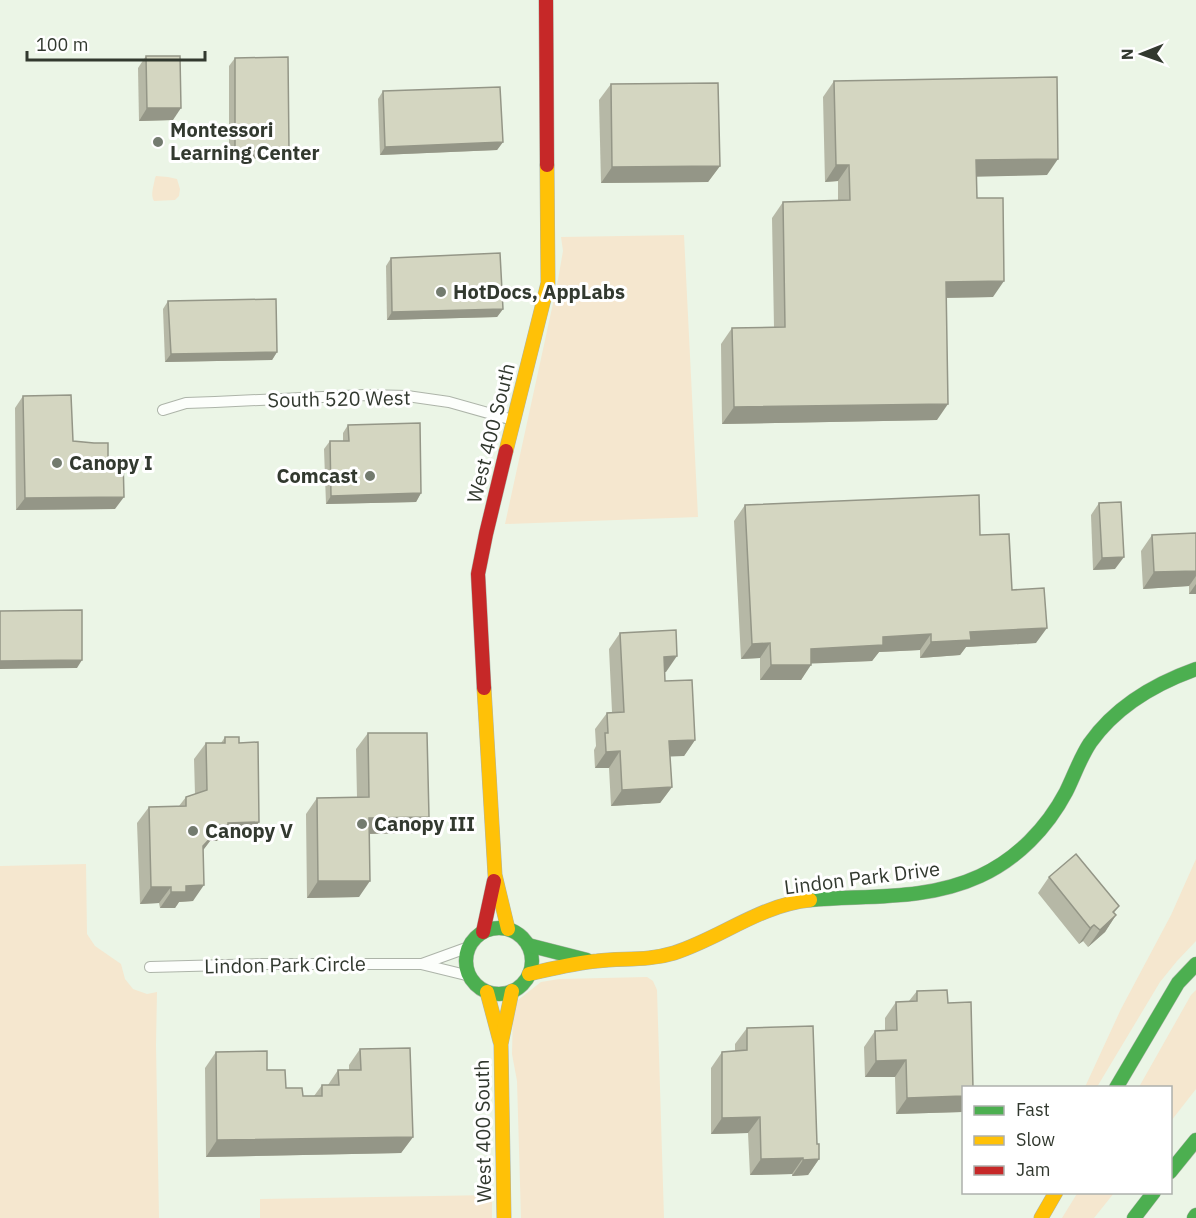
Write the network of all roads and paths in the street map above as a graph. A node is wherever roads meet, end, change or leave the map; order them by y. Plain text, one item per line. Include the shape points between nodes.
1 (546, 0) edge
2 (163, 410) dead end
3 (513, 420) junction
4 (1196, 669) edge
5 (495, 875) junction
6 (508, 929) junction
7 (483, 932) junction
8 (528, 945) junction
9 (469, 947) junction
10 (592, 961) junction
11 (421, 964) junction
12 (1196, 964) edge
13 (150, 967) dead end
14 (529, 974) junction
15 (470, 976) junction
16 (487, 992) junction
17 (512, 992) junction
18 (501, 1044) junction
19 (1117, 1086) edge
20 (1196, 1140) edge
21 (1172, 1170) edge
22 (1055, 1194) edge
23 (1152, 1194) edge
24 (504, 1218) edge
25 (1041, 1218) edge
26 (1134, 1218) edge

1 - 3 main road, West 400 South via 548,283
2 - 3 street, South 520 West via 186,403 407,396 449,402
3 - 5 main road, West 400 South via 478,574
4 - 10 main road, Lindon Park Drive via 1145,690 1119,710 1089,744 1065,794 1045,824 1016,854 984,874 953,887 920,894 787,903 662,956
5 - 6 main road, West 400 South
5 - 7 main road, West 400 South
6 - 7 main road
6 - 8 main road
7 - 9 main road
8 - 10 main road, Lindon Park Drive
8 - 14 main road via 532,963
9 - 11 street
9 - 15 main road via 466,958
10 - 14 main road, Lindon Park Drive
11 - 13 street, Lindon Park Circle
11 - 15 street
12 - 19 main road via 1172,992
14 - 17 main road
15 - 16 main road
16 - 17 main road
16 - 18 main road, West 400 South
17 - 18 main road, West 400 South
18 - 24 main road, West 400 South
20 - 21 main road
22 - 25 main road
23 - 26 main road

